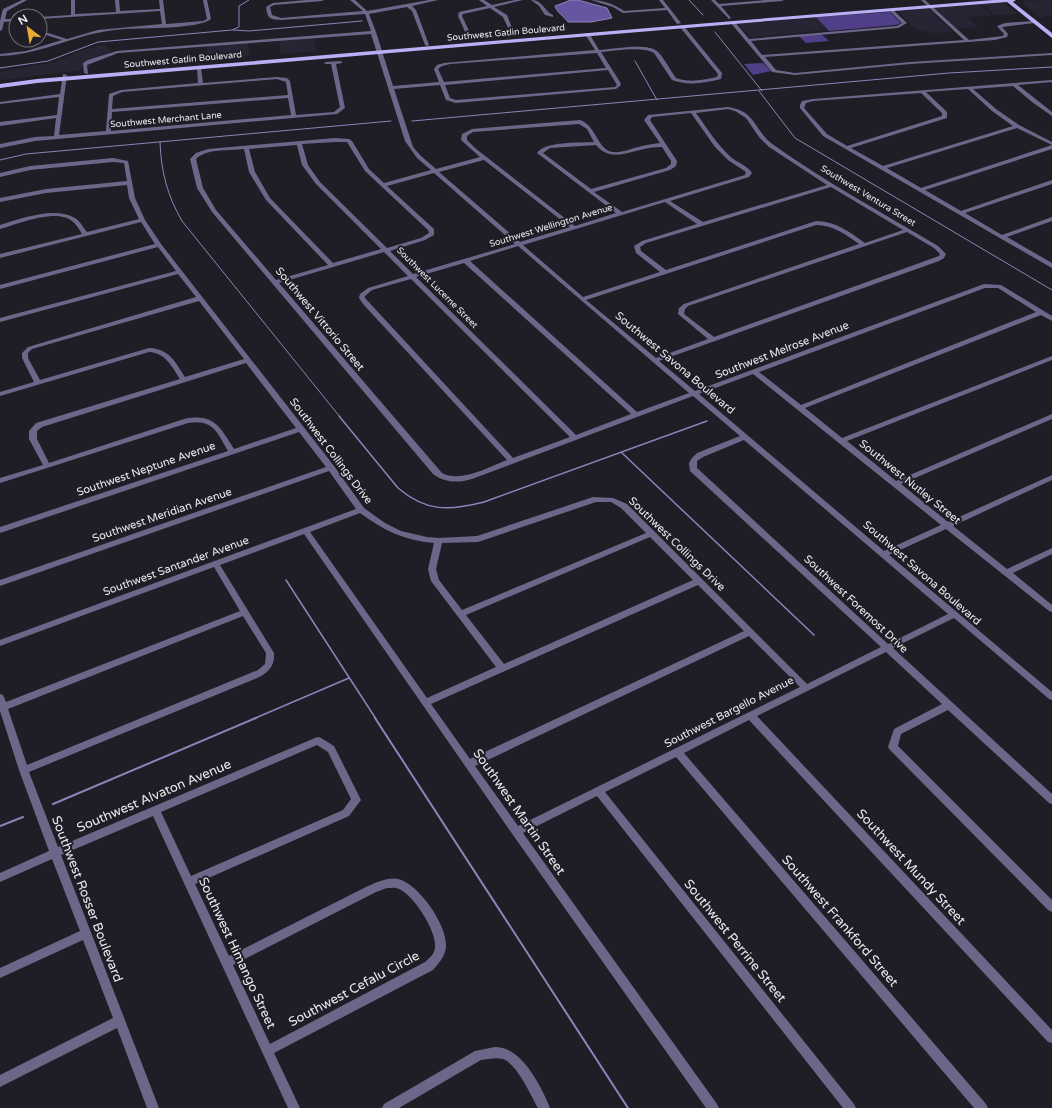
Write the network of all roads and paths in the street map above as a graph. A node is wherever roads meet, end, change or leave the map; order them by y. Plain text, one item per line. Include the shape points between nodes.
1 (73, 0) edge
2 (117, 0) edge
3 (161, 0) edge
4 (205, 0) edge
5 (322, 0) edge
6 (352, 0) edge
7 (436, 0) edge
8 (481, 0) edge
9 (521, 0) edge
10 (533, 0) edge
11 (592, 0) edge
12 (660, 0) edge
13 (713, 0) edge
14 (782, 0) edge
15 (923, 0) edge
16 (991, 0) edge
17 (1010, 0) edge
18 (1017, 0) edge
19 (23, 1) edge
20 (31, 4) dead end
21 (718, 5) junction
22 (409, 6) junction
23 (491, 6) junction
24 (930, 6) junction
25 (668, 9) junction
26 (162, 10) junction
27 (892, 10) junction
28 (366, 12) junction
29 (118, 13) junction
30 (73, 16) junction
31 (551, 16) dead end
32 (48, 18) edge
33 (730, 20) junction
34 (2, 21) junction
35 (8, 21) edge
36 (1034, 22) junction
37 (680, 24) junction
38 (164, 25) junction
39 (0, 30) edge
40 (374, 32) junction
41 (512, 32) dead end
42 (1052, 32) edge
43 (48, 34) dead end
44 (587, 34) junction
45 (469, 35) dead end
46 (1052, 36) edge
47 (66, 40) junction
48 (748, 40) junction
49 (967, 40) junction
50 (427, 45) junction
51 (380, 51) junction
52 (598, 51) junction
53 (1052, 54) edge
54 (0, 55) edge
55 (762, 56) junction
56 (340, 62) dead end
57 (326, 63) dead end
58 (333, 63) junction
59 (199, 68) junction
60 (609, 69) junction
61 (86, 73) junction
62 (64, 77) junction
63 (1052, 81) edge
64 (0, 82) edge
65 (201, 84) junction
66 (442, 84) junction
67 (1014, 84) junction
68 (0, 86) edge
69 (968, 87) junction
70 (392, 88) junction
71 (922, 90) junction
72 (62, 95) junction
73 (291, 96) junction
74 (0, 103) edge
75 (692, 111) junction
76 (110, 112) junction
77 (1052, 114) edge
78 (59, 116) junction
79 (294, 117) junction
80 (0, 124) edge
81 (1017, 126) junction
82 (108, 133) junction
83 (56, 137) junction
84 (299, 143) junction
85 (598, 143) junction
86 (662, 145) junction
87 (0, 146) edge
88 (1052, 146) edge
89 (246, 148) junction
90 (846, 148) junction
91 (484, 158) junction
92 (882, 168) junction
93 (434, 172) junction
94 (0, 175) edge
95 (128, 182) junction
96 (1052, 182) edge
97 (832, 185) junction
98 (383, 186) junction
99 (920, 190) junction
100 (590, 191) junction
101 (0, 200) edge
102 (667, 201) junction
103 (960, 213) junction
104 (621, 214) junction
105 (1052, 219) edge
106 (142, 220) junction
107 (701, 224) junction
108 (0, 227) edge
109 (575, 228) junction
110 (908, 230) junction
111 (85, 234) junction
112 (1002, 237) junction
113 (864, 244) junction
114 (159, 245) junction
115 (520, 245) junction
116 (386, 250) junction
117 (0, 256) edge
118 (466, 261) junction
119 (1050, 263) edge
120 (332, 266) junction
121 (180, 272) junction
122 (665, 272) junction
123 (412, 277) junction
124 (276, 282) junction
125 (0, 287) edge
126 (201, 298) junction
127 (582, 299) junction
128 (1042, 312) junction
129 (1052, 319) edge
130 (0, 320) edge
131 (712, 339) junction
132 (1052, 358) edge
133 (248, 360) junction
134 (656, 360) junction
135 (754, 371) junction
136 (183, 379) junction
137 (38, 383) junction
138 (0, 394) edge
139 (696, 394) junction
140 (799, 408) junction
141 (636, 415) junction
142 (1052, 416) edge
143 (300, 429) junction
144 (745, 437) junction
145 (575, 438) junction
146 (841, 441) junction
147 (233, 452) junction
148 (512, 461) junction
149 (47, 466) junction
150 (331, 468) junction
151 (1052, 477) edge
152 (460, 480) joint
153 (0, 481) edge
154 (895, 484) junction
155 (361, 510) junction
156 (947, 526) junction
157 (0, 530) edge
158 (305, 530) junction
159 (652, 534) junction
160 (439, 541) junction
161 (1052, 551) edge
162 (884, 554) junction
163 (215, 563) junction
164 (1006, 573) junction
165 (699, 581) junction
166 (0, 583) edge
167 (1052, 609) edge
168 (245, 612) junction
169 (461, 614) junction
170 (953, 615) junction
171 (750, 632) junction
172 (0, 643) edge
173 (887, 647) junction
174 (502, 668) junction
175 (805, 687) junction
176 (1052, 697) edge
177 (2, 702) edge
178 (426, 702) junction
179 (949, 705) junction
180 (750, 715) junction
181 (677, 752) junction
182 (469, 764) junction
183 (24, 770) junction
184 (598, 791) junction
185 (1052, 800) edge
186 (155, 810) junction
187 (516, 832) junction
188 (55, 853) junction
189 (0, 878) edge
190 (189, 882) junction
191 (1052, 907) edge
192 (86, 933) junction
193 (227, 962) junction
194 (0, 973) edge
195 (119, 1021) junction
196 (1052, 1038) edge
197 (267, 1051) junction
198 (0, 1081) edge
199 (153, 1108) edge
200 (294, 1108) edge
201 (388, 1108) edge
202 (544, 1108) edge
203 (713, 1108) edge
204 (850, 1108) edge
205 (982, 1108) edge

1 - 30 street
2 - 29 street
3 - 26 street
4 - 38 street via 209,19 202,22
5 - 28 street via 268,7 270,16 281,19
6 - 28 street, Southwest Savona Boulevard
7 - 22 street
8 - 23 street
9 - 23 street
10 - 31 street
11 - 25 street via 615,6 623,12
12 - 25 street
13 - 21 street
14 - 21 street
15 - 24 street
16 - 24 main road, Southwest Gatlin Boulevard
17 - 18 street
17 - 24 main road, Southwest Gatlin Boulevard
17 - 36 main road
17 - 42 main road
19 - 20 street
19 - 34 street via 5,10
21 - 33 street
22 - 28 street
22 - 50 street via 414,10
23 - 41 street via 505,16
23 - 45 street via 460,14
24 - 27 main road, Southwest Gatlin Boulevard
24 - 33 main road, Southwest Gatlin Boulevard
24 - 49 street
25 - 37 street
26 - 29 street
26 - 38 street
27 - 33 main road, Southwest Gatlin Boulevard via 742,22
27 - 48 street via 905,23 904,25
28 - 40 street, Southwest Savona Boulevard
29 - 30 street
30 - 32 street
33 - 37 main road, Southwest Gatlin Boulevard
33 - 37 main road, Southwest Gatlin Boulevard via 694,25
33 - 48 street
34 - 35 street
34 - 39 street
36 - 46 main road
36 - 49 street via 999,26 1006,34 1005,37
37 - 44 main road, Southwest Gatlin Boulevard
37 - 50 main road, Southwest Gatlin Boulevard
37 - 52 street via 720,76 715,80 684,83 677,80 651,49
38 - 47 street via 100,31
40 - 51 street, Southwest Savona Boulevard
40 - 61 street via 117,52 85,64
43 - 47 street
44 - 51 main road, Southwest Gatlin Boulevard
44 - 52 street
47 - 54 street via 34,52
48 - 55 street
49 - 55 street
50 - 51 main road, Southwest Gatlin Boulevard
51 - 59 main road, Southwest Gatlin Boulevard
51 - 61 main road, Southwest Gatlin Boulevard
51 - 70 street, Southwest Savona Boulevard
52 - 60 street
52 - 66 street via 450,63 436,69
53 - 55 street via 910,63 795,74 774,71
56 - 58 street
57 - 58 street
58 - 79 street, Southwest Merchant Lane via 343,108 335,113
59 - 62 main road, Southwest Gatlin Boulevard
59 - 65 street
60 - 66 street
60 - 66 street via 619,84 607,90 456,102 448,99
61 - 62 main road, Southwest Gatlin Boulevard
62 - 64 main road, Southwest Gatlin Boulevard
62 - 68 main road, Southwest Gatlin Boulevard
62 - 72 street
63 - 67 street
65 - 73 street via 278,78 288,81
65 - 76 street via 121,91 112,96
66 - 70 street
67 - 69 street
67 - 77 street
69 - 71 street
69 - 81 street
70 - 93 street, Southwest Savona Boulevard via 411,147
71 - 90 street via 945,113 945,117
71 - 90 street via 804,102 802,108 825,135
72 - 74 street
72 - 78 street
73 - 76 street
73 - 79 street
75 - 86 street via 650,116 647,120
75 - 97 street, Southwest Ventura Street via 731,108 741,110 769,145
75 - 102 street, Southwest Wellington Avenue via 717,146 748,171 748,175
76 - 82 street
78 - 80 street
78 - 83 street
79 - 82 street, Southwest Merchant Lane
81 - 88 street
81 - 92 street
82 - 83 street, Southwest Merchant Lane
83 - 87 street, Southwest Merchant Lane
84 - 89 street
84 - 98 street via 335,140 350,142 363,166
84 - 116 street, Southwest Lucerne Street via 305,165 318,183
85 - 86 street via 604,151 612,154
85 - 91 street via 588,126 575,122 472,131 465,134 463,138 469,146
85 - 100 street via 549,147 540,151 543,156
86 - 100 street via 675,164 673,166
88 - 99 street
89 - 120 street via 252,172 268,199
89 - 124 street, Southwest Vittorio Street via 201,153 195,156 193,159 198,183 214,211
90 - 92 street
91 - 93 street
91 - 109 street
92 - 99 street
93 - 98 street
93 - 115 street, Southwest Savona Boulevard
94 - 95 street, Southwest Collings Drive via 30,168 113,160 126,162
95 - 101 street via 46,191
95 - 106 street, Southwest Collings Drive
96 - 103 street
97 - 107 street
97 - 110 street, Southwest Ventura Street
98 - 116 street via 433,232 423,239
99 - 103 street
100 - 104 street
102 - 104 street, Southwest Wellington Avenue
102 - 107 street
103 - 112 street
104 - 109 street, Southwest Wellington Avenue
105 - 112 street
106 - 111 street
106 - 114 street, Southwest Collings Drive
107 - 122 street via 637,246 638,252
108 - 111 street via 43,216 62,216 74,220
109 - 115 street, Southwest Wellington Avenue
110 - 113 street
110 - 131 street, Southwest Ventura Street via 939,249 943,255 937,260
111 - 117 street
112 - 119 street
113 - 122 street via 835,226 816,223
113 - 131 street via 682,308 680,312 684,317
114 - 121 street, Southwest Collings Drive
114 - 125 street
115 - 118 street, Southwest Wellington Avenue
115 - 127 street, Southwest Savona Boulevard
116 - 120 street
116 - 123 street, Southwest Lucerne Street
118 - 123 street, Southwest Wellington Avenue
118 - 141 street
120 - 124 street
121 - 126 street, Southwest Collings Drive
121 - 130 street
122 - 127 street
123 - 145 street, Southwest Lucerne Street
123 - 148 street, Southwest Wellington Avenue via 370,289 362,296 365,303
124 - 152 street, Southwest Vittorio Street via 436,472 447,479
126 - 133 street, Southwest Collings Drive
126 - 137 street via 30,348 24,356
127 - 134 street, Southwest Savona Boulevard
128 - 129 street
128 - 135 street, Southwest Melrose Avenue via 999,286 991,285
128 - 140 street
131 - 134 street
132 - 146 street
133 - 136 street
133 - 143 street, Southwest Collings Drive
134 - 139 street, Southwest Savona Boulevard
135 - 139 street, Southwest Melrose Avenue
135 - 140 street, Southwest Nutley Street
136 - 137 street via 166,355 154,350
136 - 149 street via 39,425 33,431 33,439
137 - 138 street
139 - 141 street, Southwest Melrose Avenue
139 - 144 street, Southwest Savona Boulevard
140 - 146 street, Southwest Nutley Street
141 - 145 street, Southwest Melrose Avenue
142 - 154 street
143 - 147 street, Southwest Neptune Avenue
143 - 150 street, Southwest Collings Drive
144 - 162 street, Southwest Savona Boulevard
144 - 173 street, Southwest Foremost Drive via 700,455 692,463 693,469
145 - 148 street, Southwest Melrose Avenue
146 - 154 street, Southwest Nutley Street
147 - 149 street via 214,424 198,418
147 - 157 street, Southwest Neptune Avenue
148 - 152 street, Southwest Melrose Avenue
149 - 153 street
150 - 155 street, Southwest Collings Drive
150 - 166 street, Southwest Meridian Avenue
151 - 156 street
154 - 156 street, Southwest Nutley Street
155 - 158 street, Southwest Santander Avenue
155 - 160 street, Southwest Collings Drive via 399,533
156 - 162 street
156 - 164 street, Southwest Nutley Street
158 - 163 street, Southwest Santander Avenue
158 - 178 street, Southwest Martin Street
159 - 160 street, Southwest Collings Drive via 624,506 613,500 596,499 478,539
159 - 165 street, Southwest Collings Drive
159 - 169 street
160 - 169 street via 432,569 433,577
161 - 164 street
162 - 170 street, Southwest Savona Boulevard
163 - 168 street
163 - 172 street, Southwest Santander Avenue
164 - 167 street, Southwest Nutley Street
165 - 171 street, Southwest Collings Drive
165 - 174 street
168 - 177 street
168 - 183 street via 270,653 267,668 254,676
169 - 174 street
170 - 173 street, Southwest Bargello Avenue
170 - 176 street, Southwest Savona Boulevard
171 - 175 street, Southwest Collings Drive
171 - 182 street
173 - 175 street, Southwest Bargello Avenue
173 - 179 street, Southwest Foremost Drive
174 - 178 street
175 - 180 street, Southwest Bargello Avenue
177 - 183 street, Southwest Rosser Boulevard
178 - 182 street, Southwest Martin Street
179 - 185 street, Southwest Foremost Drive
179 - 191 street via 897,732 893,747
180 - 181 street, Southwest Bargello Avenue
180 - 196 street, Southwest Mundy Street
181 - 184 street, Southwest Bargello Avenue
181 - 205 street, Southwest Frankford Street
182 - 187 street, Southwest Martin Street
183 - 188 street, Southwest Rosser Boulevard
184 - 187 street, Southwest Bargello Avenue
184 - 204 street, Southwest Perrine Street
186 - 188 street, Southwest Alvaton Avenue
186 - 190 street, Southwest Himango Street
186 - 190 street, Southwest Alvaton Avenue via 318,741 331,749 356,800 346,813
187 - 203 street, Southwest Martin Street
188 - 189 street, Southwest Alvaton Avenue
188 - 192 street, Southwest Rosser Boulevard
190 - 193 street, Southwest Himango Street
192 - 194 street
192 - 195 street, Southwest Rosser Boulevard
193 - 197 street, Southwest Himango Street
193 - 197 street, Southwest Cefalu Circle via 372,889 388,884 401,885 411,890 426,910 440,936 440,951 429,966
195 - 198 street
195 - 199 street, Southwest Rosser Boulevard
197 - 200 street, Southwest Himango Street
201 - 202 street via 479,1055 492,1053 504,1054 516,1062

